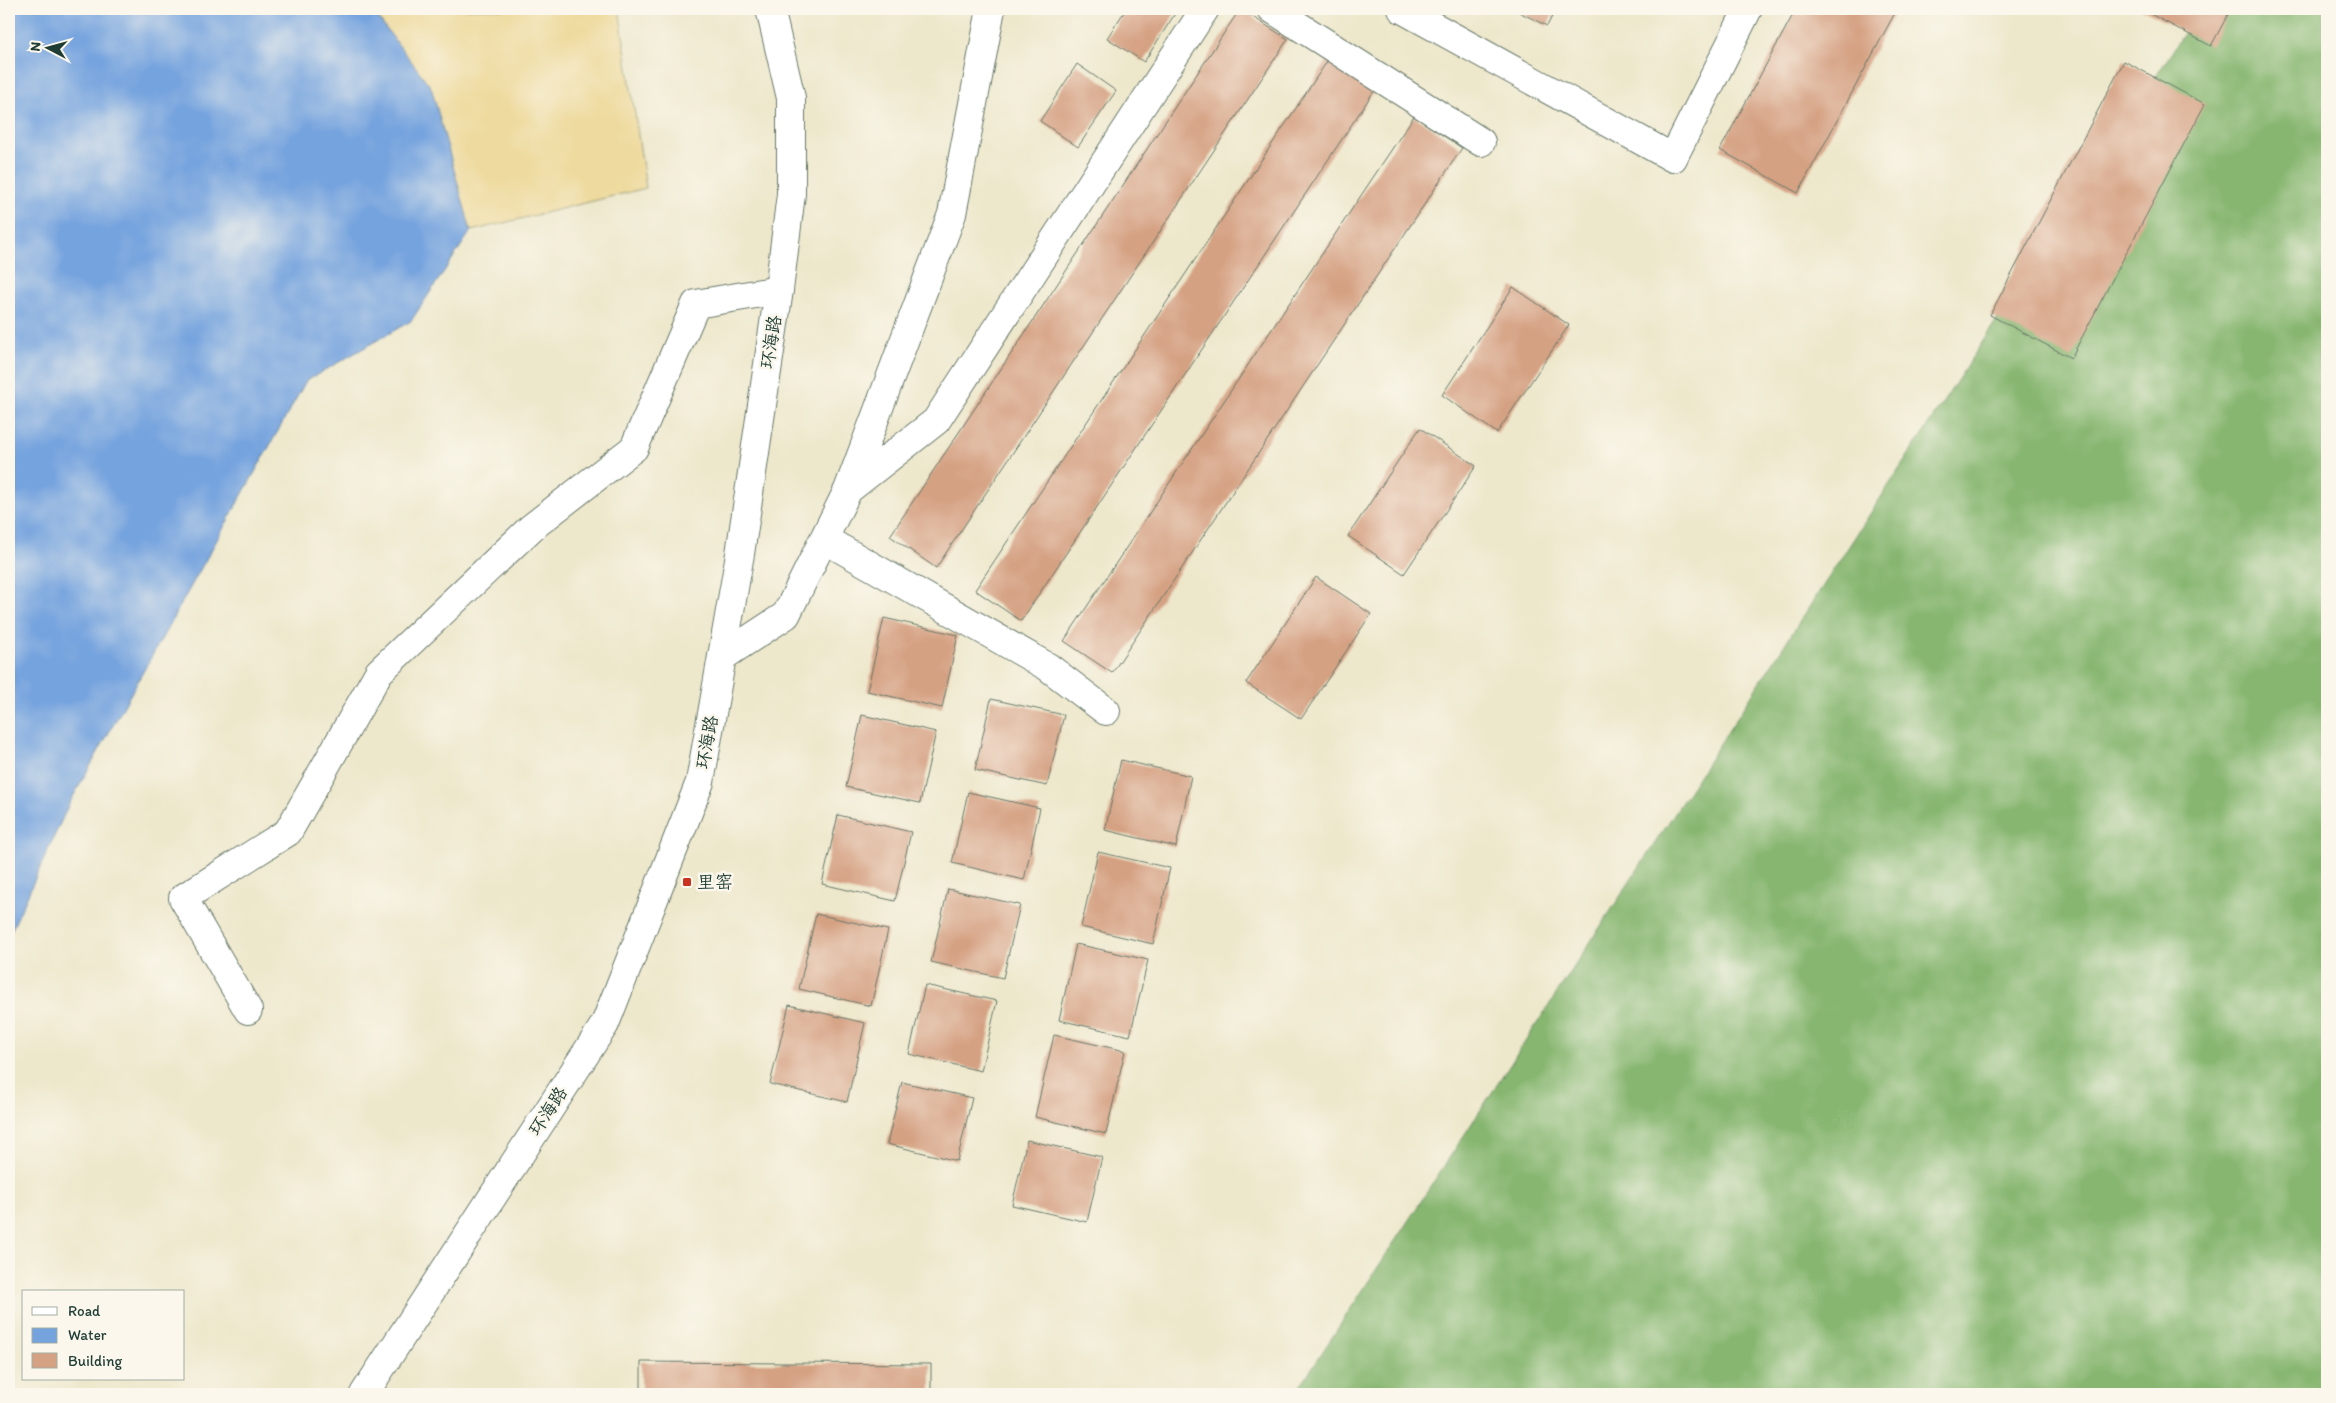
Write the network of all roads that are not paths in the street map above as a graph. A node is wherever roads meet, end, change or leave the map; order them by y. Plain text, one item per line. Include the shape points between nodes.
1 (770, 9) edge
2 (991, 9) edge
3 (1205, 9) edge
4 (1272, 9) edge
5 (1402, 9) edge
6 (1748, 9) edge
7 (1481, 142) dead end
8 (779, 290) junction
9 (848, 490) junction
10 (824, 539) junction
11 (722, 658) junction
12 (1106, 712) dead end
13 (248, 1010) dead end
14 (364, 1394) edge

1 - 8 street, 环海路 via 791,98 791,194
2 - 9 street via 952,214
3 - 9 street via 936,422
4 - 7 street
5 - 6 street via 1673,158
8 - 11 street, 环海路
8 - 13 street via 696,304 634,448 531,528 380,672 288,832 182,898
9 - 10 street
10 - 11 street via 786,615
10 - 12 street via 1048,668
11 - 14 street, 环海路 via 700,782 605,1024

